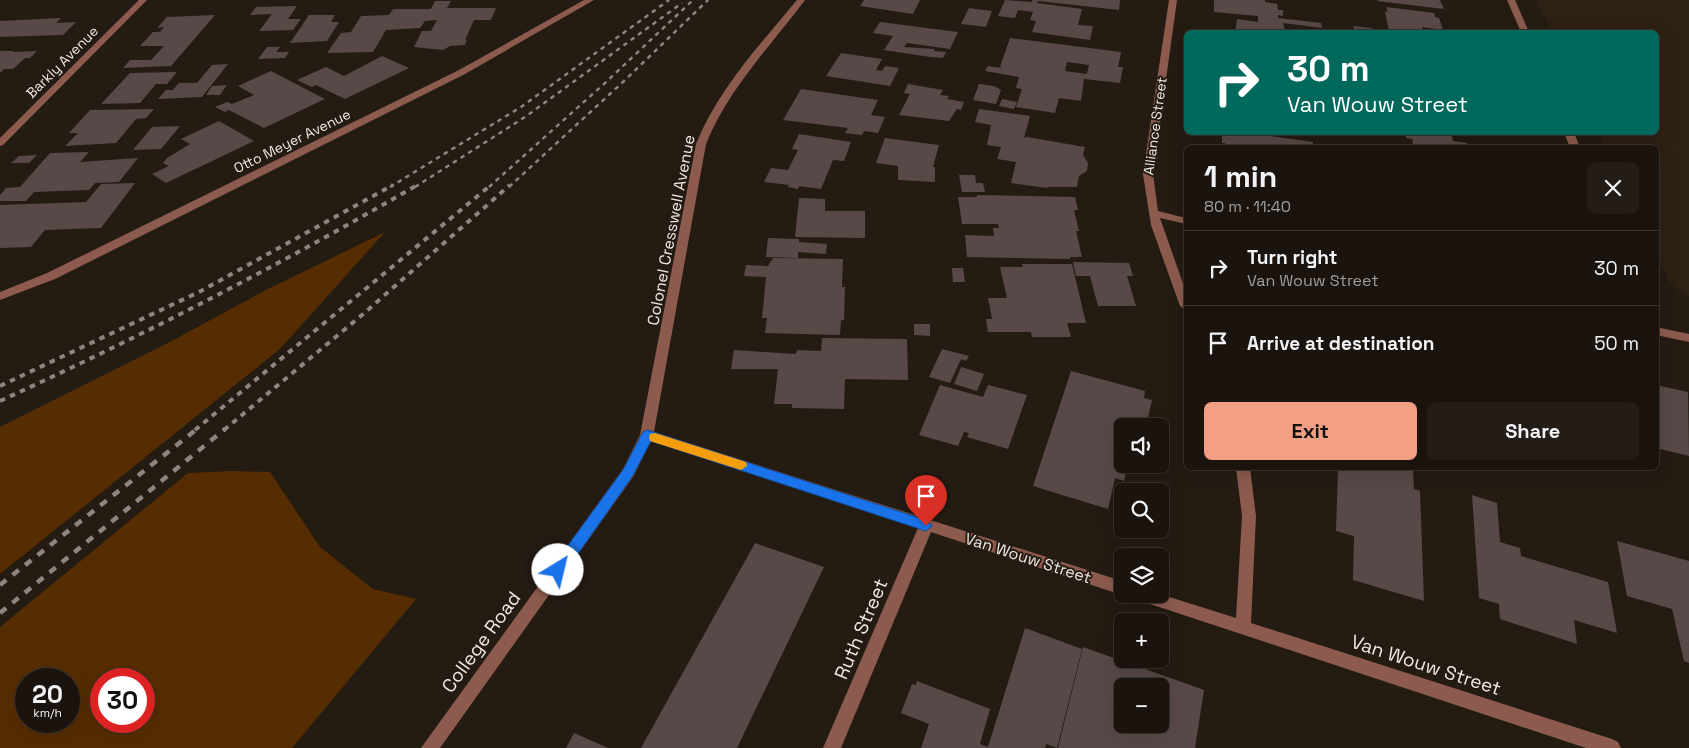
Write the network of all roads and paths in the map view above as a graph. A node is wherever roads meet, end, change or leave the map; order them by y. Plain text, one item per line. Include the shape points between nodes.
1 (144, 0) edge
2 (590, 0) edge
3 (801, 0) edge
4 (1173, 0) edge
5 (1511, 0) edge
6 (1524, 30) edge
7 (0, 143) edge
8 (1153, 213) junction
9 (1184, 221) edge
10 (0, 296) edge
11 (1184, 300) edge
12 (1659, 332) edge
13 (1689, 338) edge
14 (647, 435) junction
15 (1243, 470) edge
16 (926, 526) junction
17 (1114, 585) edge
18 (1169, 603) edge
19 (1243, 626) junction
20 (430, 748) edge
21 (832, 748) edge
22 (1612, 748) edge

1 - 7 street, Barkly Avenue
2 - 10 street, Otto Meyer Avenue via 462,72 51,276
3 - 14 street, Colonel Cresswell Avenue via 725,94 701,144
4 - 8 street, Alliance Street via 1148,174 1148,194
5 - 6 street
8 - 9 street
8 - 11 street, Alliance Street
12 - 13 street
14 - 16 street, Van Wouw Street
14 - 20 street, College Road via 628,473
15 - 19 street via 1249,516
16 - 17 street, Van Wouw Street
16 - 21 street, Ruth Street
18 - 19 street, Van Wouw Street
19 - 22 street, Van Wouw Street

